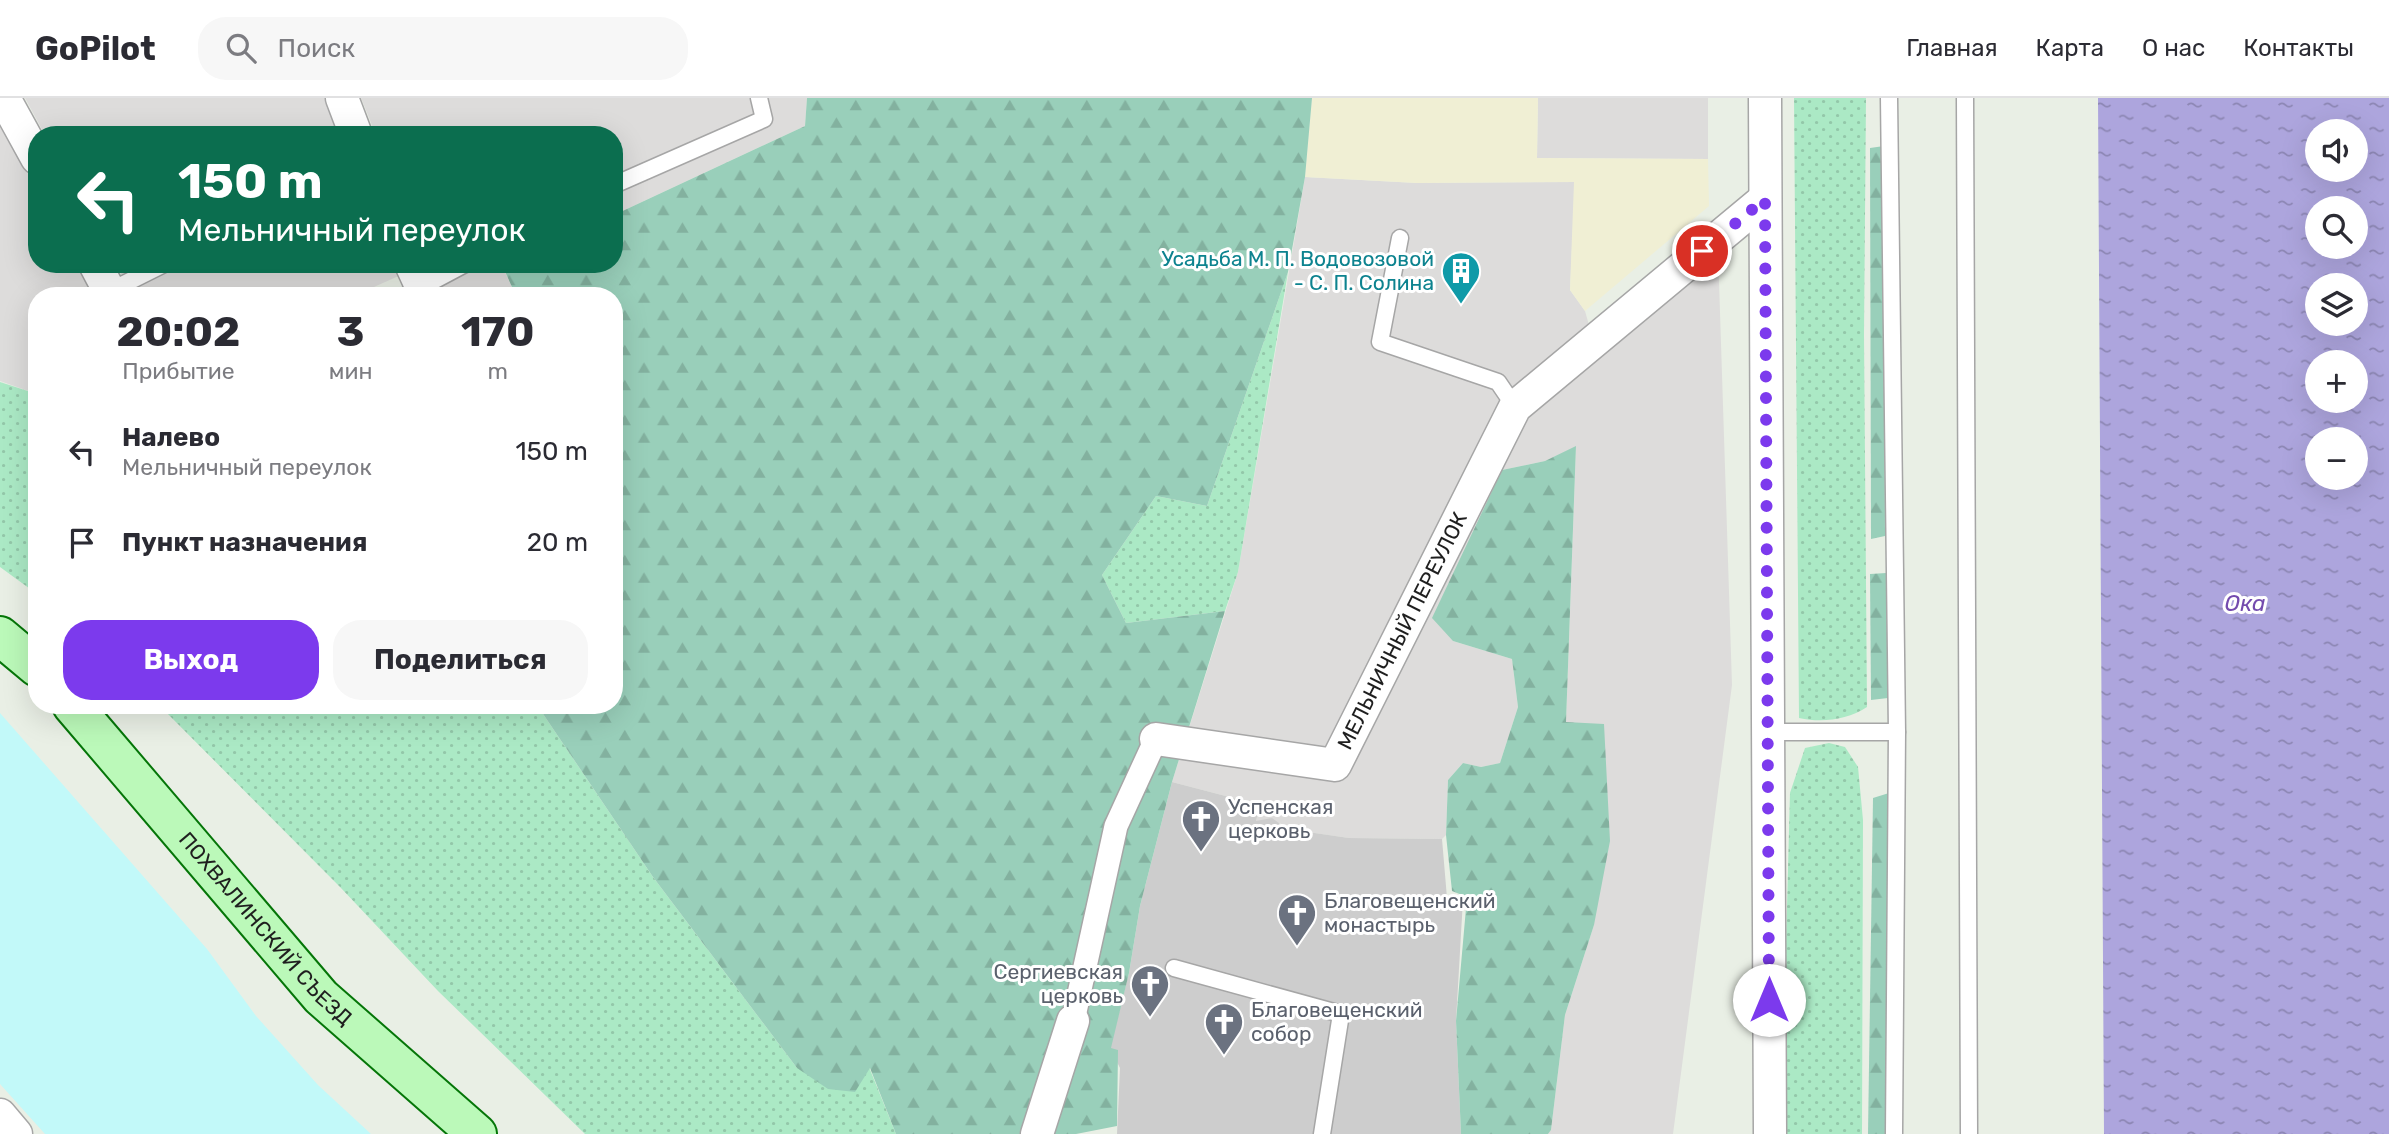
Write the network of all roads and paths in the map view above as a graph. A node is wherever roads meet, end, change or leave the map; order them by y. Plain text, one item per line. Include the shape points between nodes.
1 (4, 98) edge
2 (342, 98) edge
3 (759, 98) edge
4 (1765, 98) edge
5 (1889, 98) edge
6 (1965, 98) edge
7 (353, 126) edge
8 (28, 142) edge
9 (623, 181) edge
10 (1765, 199) junction
11 (1400, 237) dead end
12 (138, 273) edge
13 (440, 273) edge
14 (413, 283) edge
15 (106, 284) edge
16 (1515, 407) junction
17 (0, 636) edge
18 (28, 659) edge
19 (80, 714) edge
20 (1767, 732) junction
21 (1897, 732) junction
22 (1156, 739) joint
23 (1174, 968) dead end
24 (1073, 1021) joint
25 (0, 1115) edge
26 (16, 1134) edge
27 (477, 1134) edge
28 (1037, 1134) edge
29 (1322, 1134) edge
30 (1770, 1134) edge
31 (1894, 1134) edge
32 (1969, 1134) edge

1 - 8 street
2 - 7 street
3 - 9 lane via 764,119
4 - 10 street
5 - 21 lane
6 - 32 lane
10 - 16 street, МЕЛЬНИЧНЫЙ ПЕРЕУЛОК
10 - 20 street
11 - 16 lane via 1380,342 1498,382
12 - 15 lane
13 - 14 lane
16 - 22 street, МЕЛЬНИЧНЫЙ ПЕРЕУЛОК via 1335,765
17 - 18 main road
19 - 27 main road, ПОХВАЛИНСКИЙ СЪЕЗД via 321,997
20 - 21 lane
20 - 30 street
21 - 31 lane
22 - 24 street, МЕЛЬНИЧНЫЙ ПЕРЕУЛОК via 1116,827
23 - 29 lane via 1341,1014
24 - 28 street, МЕЛЬНИЧНЫЙ ПЕРЕУЛОК
25 - 26 street

